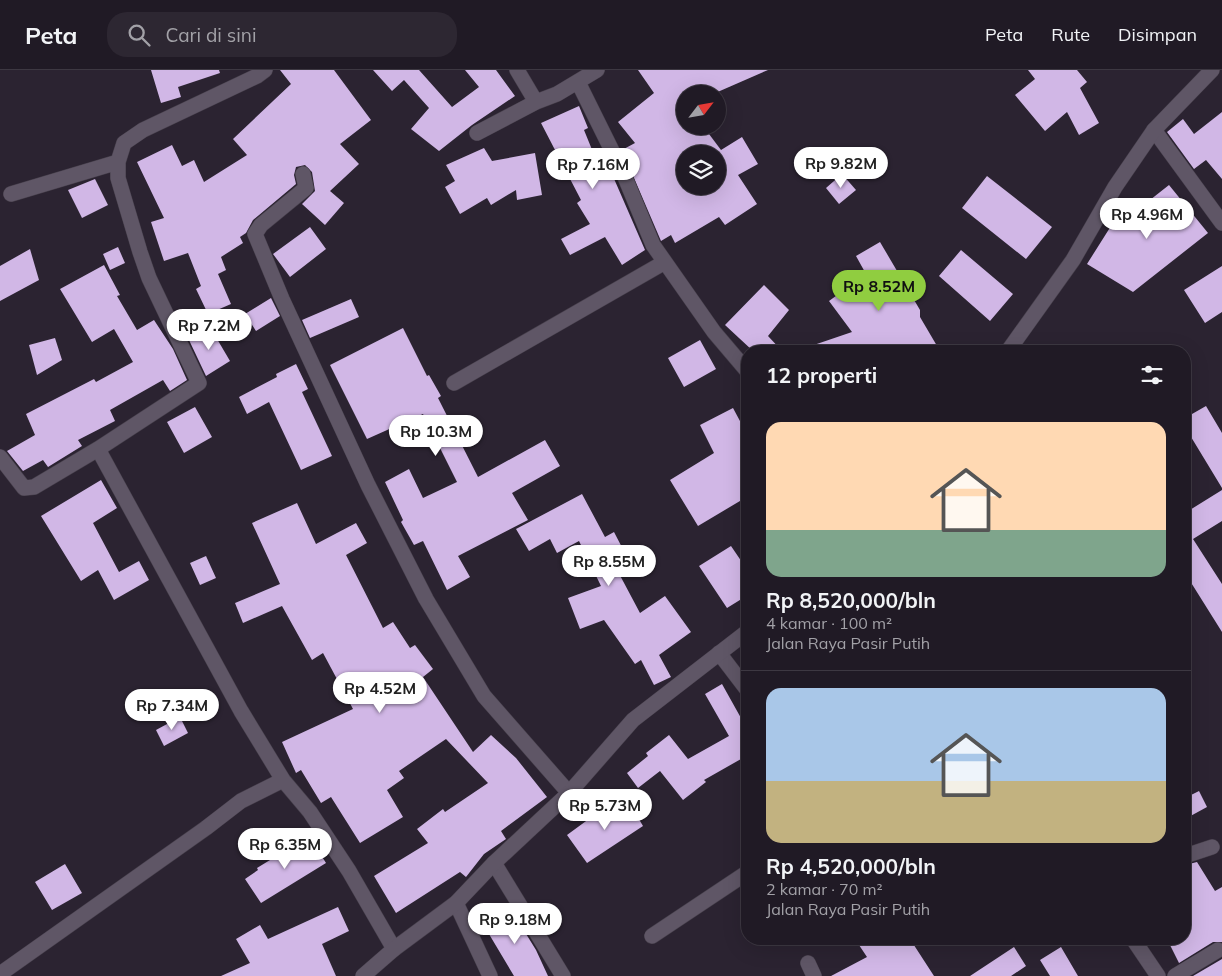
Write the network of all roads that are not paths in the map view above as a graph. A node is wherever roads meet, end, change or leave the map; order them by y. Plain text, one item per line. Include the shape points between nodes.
1 (265, 70) edge
2 (517, 70) edge
3 (597, 70) edge
4 (1212, 70) edge
5 (578, 82) junction
6 (536, 102) junction
7 (1154, 130) junction
8 (477, 133) dead end
9 (118, 162) junction
10 (304, 174) dead end
11 (11, 194) dead end
12 (1222, 223) edge
13 (665, 262) junction
14 (1012, 345) edge
15 (741, 364) edge
16 (454, 383) dead end
17 (98, 449) junction
18 (0, 457) edge
19 (741, 636) edge
20 (719, 653) junction
21 (741, 682) edge
22 (283, 780) junction
23 (569, 793) junction
24 (1212, 847) dead end
25 (1191, 854) edge
26 (494, 863) junction
27 (741, 877) edge
28 (456, 903) junction
29 (652, 936) dead end
30 (1137, 945) edge
31 (394, 949) junction
32 (1218, 950) dead end
33 (0, 974) edge
34 (362, 976) edge
35 (490, 976) edge
36 (563, 976) edge
37 (1158, 976) edge
38 (1175, 976) edge

1 - 9 street via 143,130 124,143
2 - 6 street
3 - 5 street
4 - 7 street
5 - 6 street
5 - 13 street via 624,175 653,245
6 - 8 street
7 - 12 street
7 - 14 street via 1073,260
9 - 11 street
9 - 17 street via 118,178 149,278 199,383
10 - 23 street via 306,188 261,225 255,234 282,299 372,493 426,599 484,696
13 - 15 street via 714,332
13 - 16 street
17 - 18 street via 29,489 18,482
17 - 22 street via 241,711
19 - 20 street
20 - 21 street
20 - 23 street via 633,720
22 - 31 street via 310,812 349,871
22 - 33 street via 241,801
23 - 26 street
24 - 25 street
26 - 28 street
26 - 36 street
27 - 29 street
28 - 31 street
28 - 35 street
30 - 37 street
31 - 34 street
32 - 38 street

